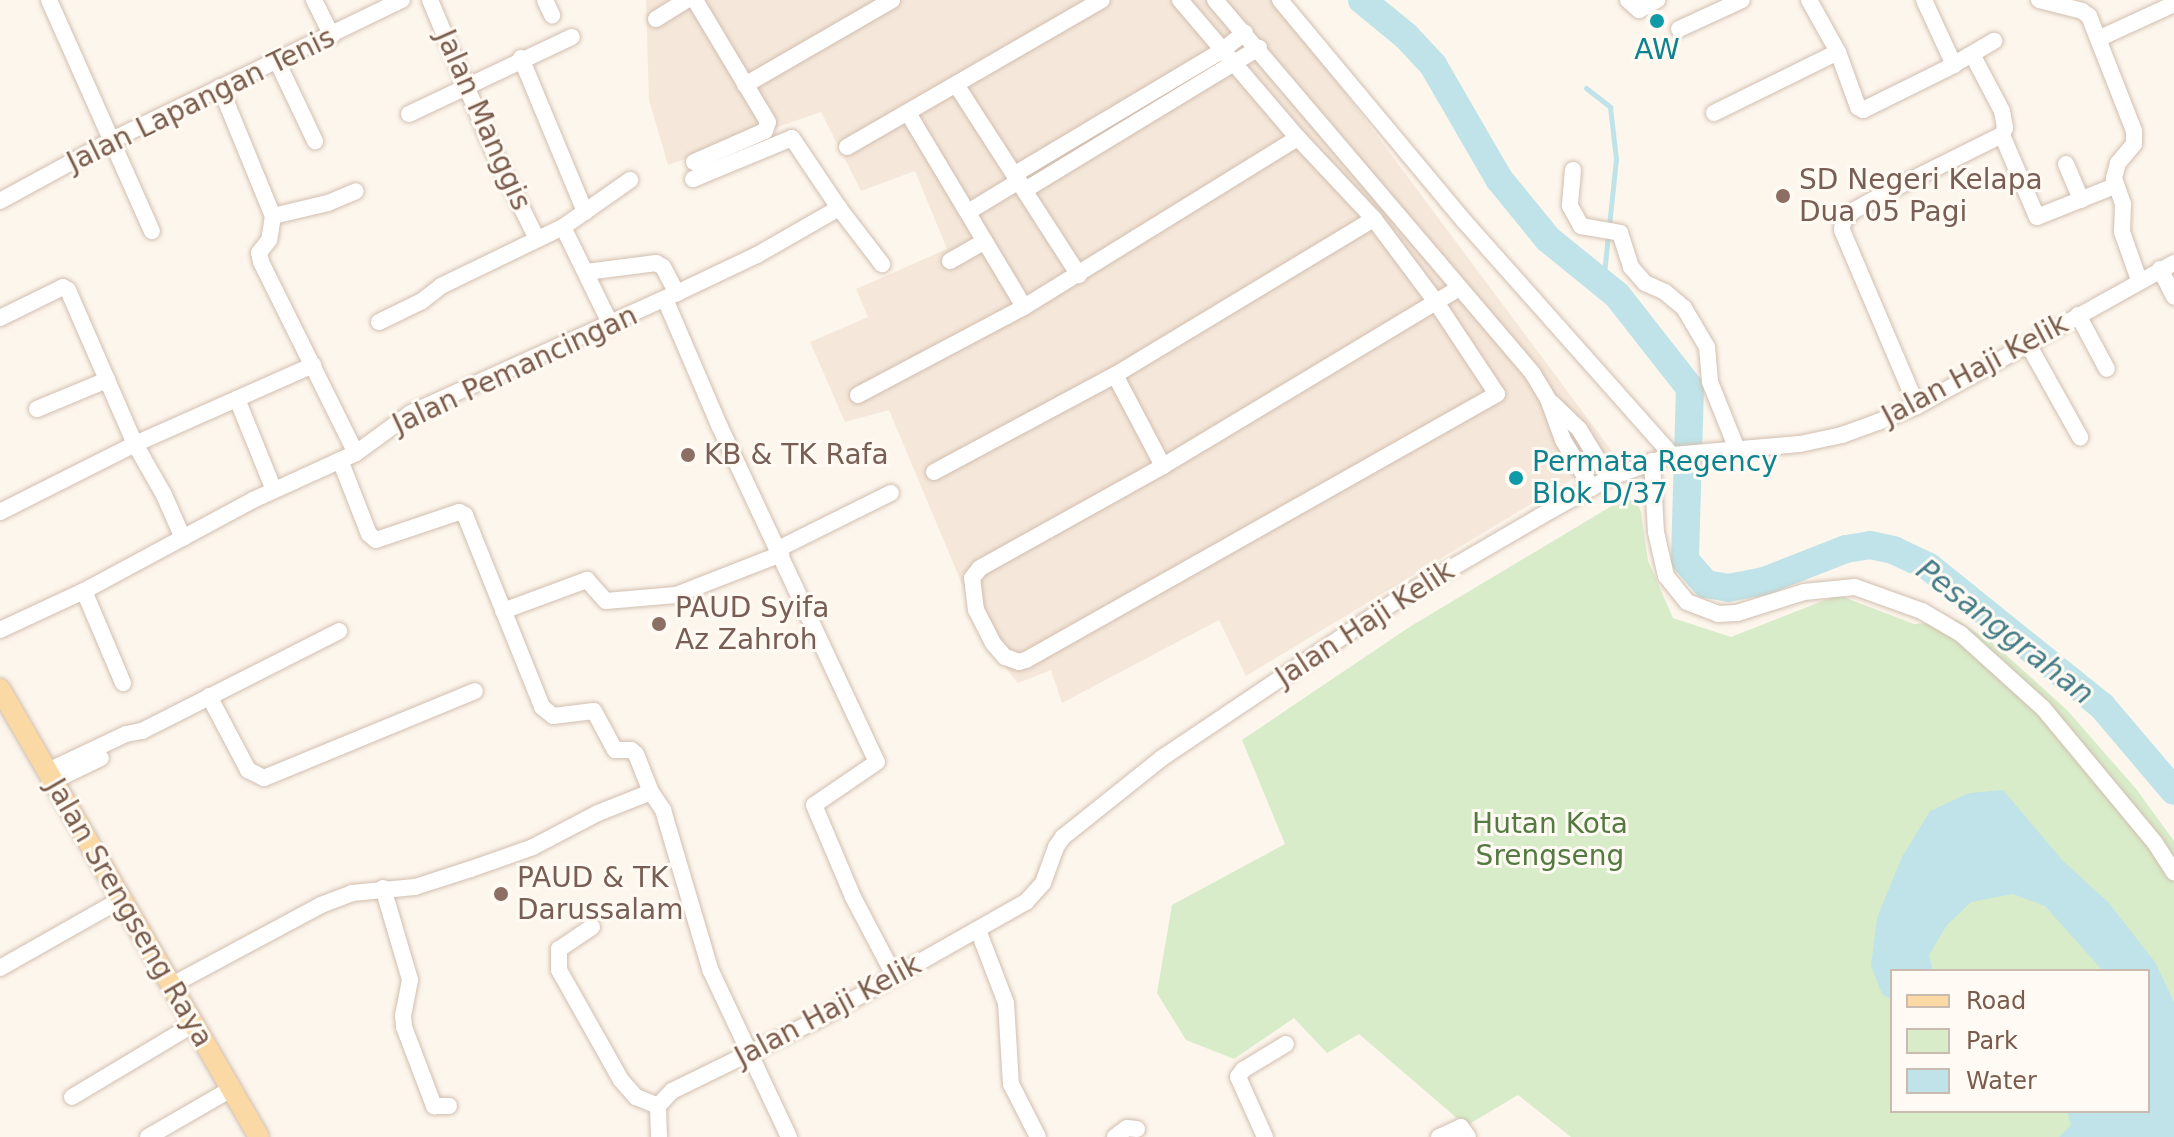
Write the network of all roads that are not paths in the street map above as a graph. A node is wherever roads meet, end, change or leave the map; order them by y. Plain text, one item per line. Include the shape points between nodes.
1 (49, 0) edge
2 (314, 0) edge
3 (402, 0) edge
4 (430, 0) edge
5 (687, 0) edge
6 (695, 0) edge
7 (892, 0) edge
8 (1102, 0) edge
9 (1180, 0) edge
10 (1215, 0) edge
11 (1280, 0) edge
12 (1628, 0) edge
13 (1657, 0) edge
14 (1742, 0) edge
15 (1809, 0) edge
16 (1924, 0) edge
17 (2039, 0) edge
18 (2174, 4) edge
19 (656, 19) dead end
20 (1679, 29) dead end
21 (1245, 32) junction
22 (332, 36) junction
23 (572, 37) dead end
24 (2100, 38) junction
25 (1994, 41) dead end
26 (1259, 48) junction
27 (1223, 50) junction
28 (1838, 52) junction
29 (1972, 54) junction
30 (521, 58) junction
31 (277, 61) junction
32 (1234, 64) junction
33 (1954, 65) junction
34 (466, 85) junction
35 (745, 85) junction
36 (957, 86) junction
37 (220, 87) junction
38 (908, 113) junction
39 (1714, 113) dead end
40 (409, 114) dead end
41 (2002, 135) junction
42 (1298, 138) junction
43 (112, 140) junction
44 (315, 141) dead end
45 (1068, 143) junction
46 (847, 147) dead end
47 (1077, 159) junction
48 (2066, 164) dead end
49 (1573, 170) dead end
50 (630, 180) dead end
51 (1019, 182) junction
52 (2115, 186) junction
53 (356, 191) dead end
54 (2081, 200) junction
55 (0, 201) edge
56 (839, 208) junction
57 (585, 212) junction
58 (968, 212) junction
59 (273, 216) junction
60 (1374, 219) junction
61 (563, 227) junction
62 (152, 231) dead end
63 (537, 239) junction
64 (985, 241) junction
65 (950, 261) dead end
66 (882, 264) dead end
67 (2167, 266) edge
68 (586, 272) junction
69 (1079, 275) junction
70 (2139, 280) junction
71 (1459, 288) junction
72 (671, 296) junction
73 (2174, 297) edge
74 (1436, 302) junction
75 (1024, 307) junction
76 (2078, 315) junction
77 (0, 318) edge
78 (379, 322) dead end
79 (611, 325) junction
80 (2028, 344) junction
81 (313, 365) junction
82 (2107, 369) dead end
83 (1115, 375) junction
84 (107, 380) junction
85 (858, 395) dead end
86 (237, 399) junction
87 (1548, 399) junction
88 (1917, 406) junction
89 (37, 409) dead end
90 (2080, 437) dead end
91 (135, 444) junction
92 (1730, 451) junction
93 (1675, 454) junction
94 (348, 457) junction
95 (1652, 461) junction
96 (1163, 466) junction
97 (934, 472) dead end
98 (1609, 478) junction
99 (1592, 488) junction
100 (274, 490) junction
101 (891, 493) dead end
102 (0, 512) edge
103 (183, 538) junction
104 (780, 552) junction
105 (84, 591) junction
106 (503, 611) junction
107 (0, 630) edge
108 (339, 631) dead end
109 (123, 683) dead end
110 (0, 689) edge
111 (475, 691) dead end
112 (209, 696) junction
113 (50, 776) junction
114 (651, 792) junction
115 (2174, 872) edge
116 (383, 888) junction
117 (122, 899) junction
118 (592, 927) dead end
119 (978, 930) junction
120 (0, 968) edge
121 (895, 977) junction
122 (172, 985) junction
123 (194, 1024) junction
124 (1286, 1044) dead end
125 (748, 1055) junction
126 (231, 1089) junction
127 (72, 1097) dead end
128 (449, 1106) dead end
129 (658, 1106) junction
130 (1137, 1129) dead end
131 (1463, 1132) edge
132 (148, 1137) edge
133 (259, 1137) edge
134 (659, 1137) edge
135 (789, 1137) edge
136 (1038, 1137) edge
137 (1115, 1137) edge
138 (1265, 1137) edge
139 (1439, 1137) edge

1 - 43 street
2 - 22 street
3 - 22 street, Jalan Lapangan Tenis
4 - 34 street, Jalan Manggis
5 - 19 street
6 - 35 street
7 - 35 street
8 - 36 street
9 - 27 street
10 - 21 street
11 - 93 street via 1465,222
12 - 13 street via 1639,10
14 - 20 street
15 - 28 street
16 - 33 street
17 - 24 street via 2086,13
18 - 24 street
21 - 26 street
21 - 27 street
22 - 31 street, Jalan Lapangan Tenis
23 - 30 street
24 - 52 street via 2135,138 2118,163
25 - 29 street
26 - 32 street
26 - 71 street
27 - 32 street
27 - 45 street
28 - 33 street via 1863,110
28 - 39 street
29 - 33 street
29 - 41 street via 2002,111
30 - 34 street
30 - 57 street
31 - 37 street, Jalan Lapangan Tenis
31 - 44 street
32 - 42 street
32 - 47 street
34 - 40 street
34 - 63 street, Jalan Manggis
35 - 56 street via 768,122 765,131 694,170 792,138
36 - 38 street
36 - 51 street
37 - 43 street, Jalan Lapangan Tenis
37 - 59 street
38 - 46 street
38 - 58 street
41 - 54 street via 2035,216
41 - 88 street via 1885,193 1843,222
42 - 60 street
42 - 69 street
43 - 55 street, Jalan Lapangan Tenis
43 - 62 street
45 - 47 street
45 - 51 street
47 - 51 street
48 - 54 street
49 - 92 street via 1570,206 1581,226 1620,233 1631,267 1645,283 1684,308 1707,347 1710,382
50 - 57 street, Jalan Manggis
51 - 58 street
51 - 69 street
52 - 54 street
52 - 70 street via 2123,204 2122,232
53 - 59 street
56 - 66 street
56 - 72 street, Jalan Pemancingan
57 - 61 street, Jalan Manggis
58 - 64 street
59 - 81 street via 259,257
60 - 74 street
60 - 83 street
61 - 63 street, Jalan Manggis
61 - 68 street
63 - 78 street, Jalan Manggis
64 - 65 street
64 - 75 street
67 - 70 street, Jalan Haji Kelik
67 - 73 street
68 - 72 street via 659,263
68 - 79 street
69 - 75 street
70 - 76 street, Jalan Haji Kelik
71 - 74 street
71 - 87 street
72 - 79 street, Jalan Pemancingan
72 - 104 street via 719,425
74 - 96 street
74 - 96 street via 1494,387 1494,397 1026,660 1005,657 976,610 975,572
75 - 85 street
76 - 80 street, Jalan Haji Kelik
76 - 82 street
77 - 84 street via 66,287
79 - 94 street, Jalan Pemancingan via 411,413
80 - 88 street, Jalan Haji Kelik
80 - 90 street
81 - 86 street
81 - 94 street
83 - 96 street
83 - 97 street
84 - 89 street
84 - 91 street
86 - 91 street
86 - 100 street
87 - 98 street via 1579,429
87 - 99 street via 1563,440
88 - 92 street, Jalan Haji Kelik via 1842,435
91 - 102 street
91 - 103 street
92 - 93 street, Jalan Haji Kelik
93 - 95 street, Jalan Haji Kelik
94 - 100 street, Jalan Pemancingan
94 - 106 street via 369,534 376,540 462,512
95 - 98 street, Jalan Haji Kelik
95 - 115 street via 1656,532 1666,576 1687,602 1718,614 1737,613 1813,590 1855,587 1922,611 1961,634 2043,708
98 - 99 street, Jalan Haji Kelik
99 - 119 street, Jalan Haji Kelik via 1400,598 1186,741 1063,837 1043,883 1026,902
100 - 103 street, Jalan Pemancingan
101 - 104 street
103 - 105 street, Jalan Pemancingan
104 - 106 street via 676,595 606,601 587,580
104 - 121 street via 877,764 814,805
105 - 107 street, Jalan Pemancingan
105 - 109 street
106 - 114 street via 547,714 594,711 615,750 636,754
108 - 112 street
110 - 113 main road, Jalan Srengseng Raya
111 - 112 street via 264,778 248,770
112 - 113 street via 142,731 131,743
113 - 117 main road, Jalan Srengseng Raya
114 - 116 street via 533,847 415,887
114 - 125 street via 663,810 705,956
116 - 122 street via 321,905
116 - 128 street via 410,980 404,1027 434,1106
117 - 120 street
117 - 122 main road, Jalan Srengseng Raya
118 - 129 street via 559,949 559,970 621,1080 636,1097
119 - 121 street, Jalan Haji Kelik
119 - 136 street via 1006,1003 1011,1084
121 - 125 street, Jalan Haji Kelik
122 - 123 main road, Jalan Srengseng Raya
123 - 126 main road, Jalan Srengseng Raya
123 - 127 street
124 - 138 street via 1238,1077
125 - 129 street, Jalan Haji Kelik via 672,1091
125 - 135 street
126 - 132 street
126 - 133 main road, Jalan Srengseng Raya
129 - 134 street
130 - 137 street via 1127,1128
131 - 139 street

